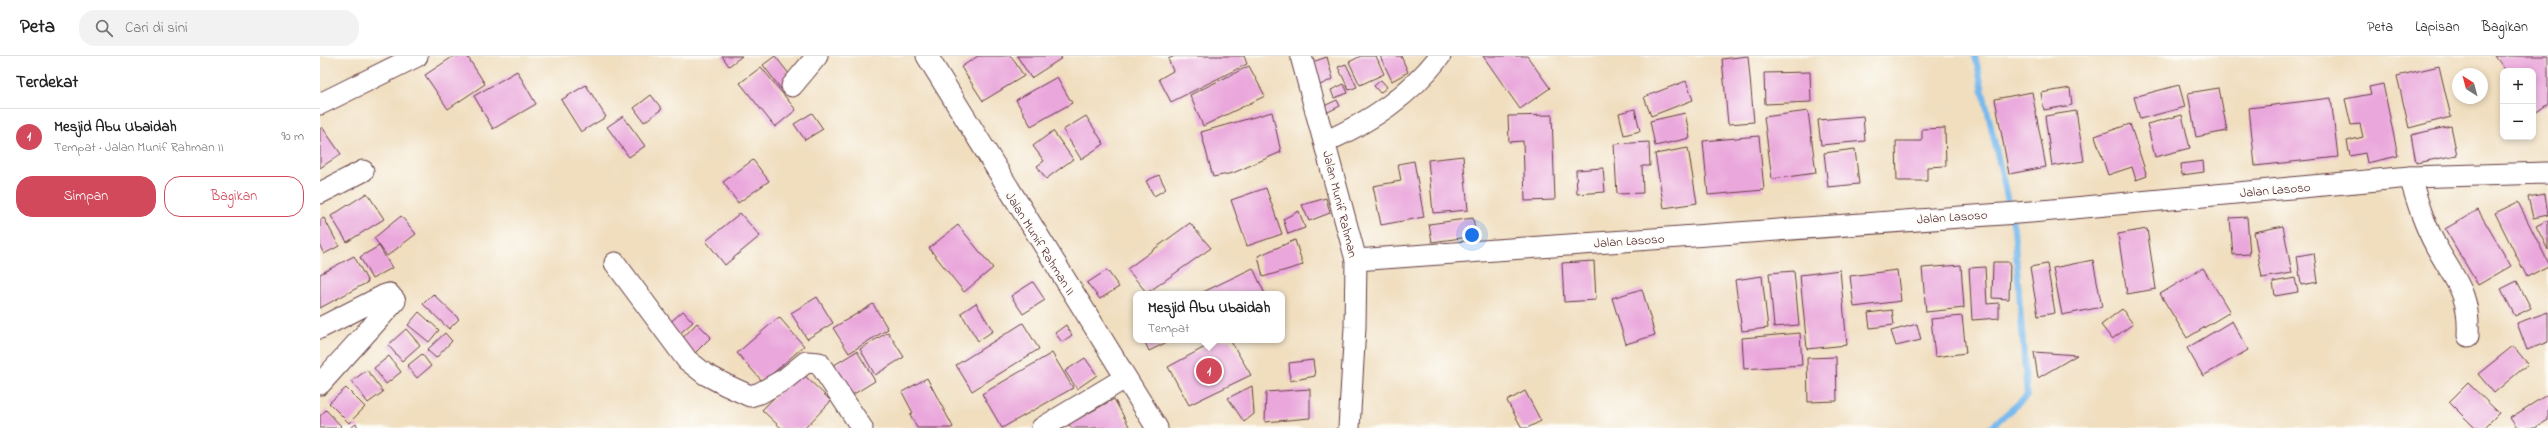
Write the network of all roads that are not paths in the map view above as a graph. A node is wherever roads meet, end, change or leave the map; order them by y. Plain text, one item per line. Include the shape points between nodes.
1 (417, 56) edge
2 (817, 56) edge
3 (927, 56) edge
4 (1301, 56) edge
5 (1440, 56) edge
6 (792, 86) dead end
7 (320, 104) edge
8 (1325, 142) junction
9 (364, 171) dead end
10 (2548, 173) edge
11 (2410, 177) junction
12 (320, 193) edge
13 (1356, 260) junction
14 (615, 263) dead end
15 (320, 328) edge
16 (2468, 336) dead end
17 (1125, 378) junction
18 (320, 384) edge
19 (862, 428) edge
20 (1042, 428) edge
21 (1157, 428) edge
22 (1349, 428) edge

1 - 7 street
2 - 6 street
3 - 17 street, Jalan Munif Rahman II
4 - 8 street, Jalan Munif Rahman
5 - 8 street via 1399,98 1363,125
8 - 13 street, Jalan Munif Rahman
9 - 12 street
10 - 11 street, Jalan Lasoso
11 - 13 street, Jalan Lasoso via 2031,212
11 - 16 street via 2419,210 2435,245 2461,288 2469,313
13 - 22 street, Jalan Munif Rahman
14 - 19 street via 688,360 705,374 750,396 786,379 806,362 819,363
15 - 18 street via 383,296 389,294 395,301
17 - 20 street
17 - 21 street, Jalan Munif Rahman II

